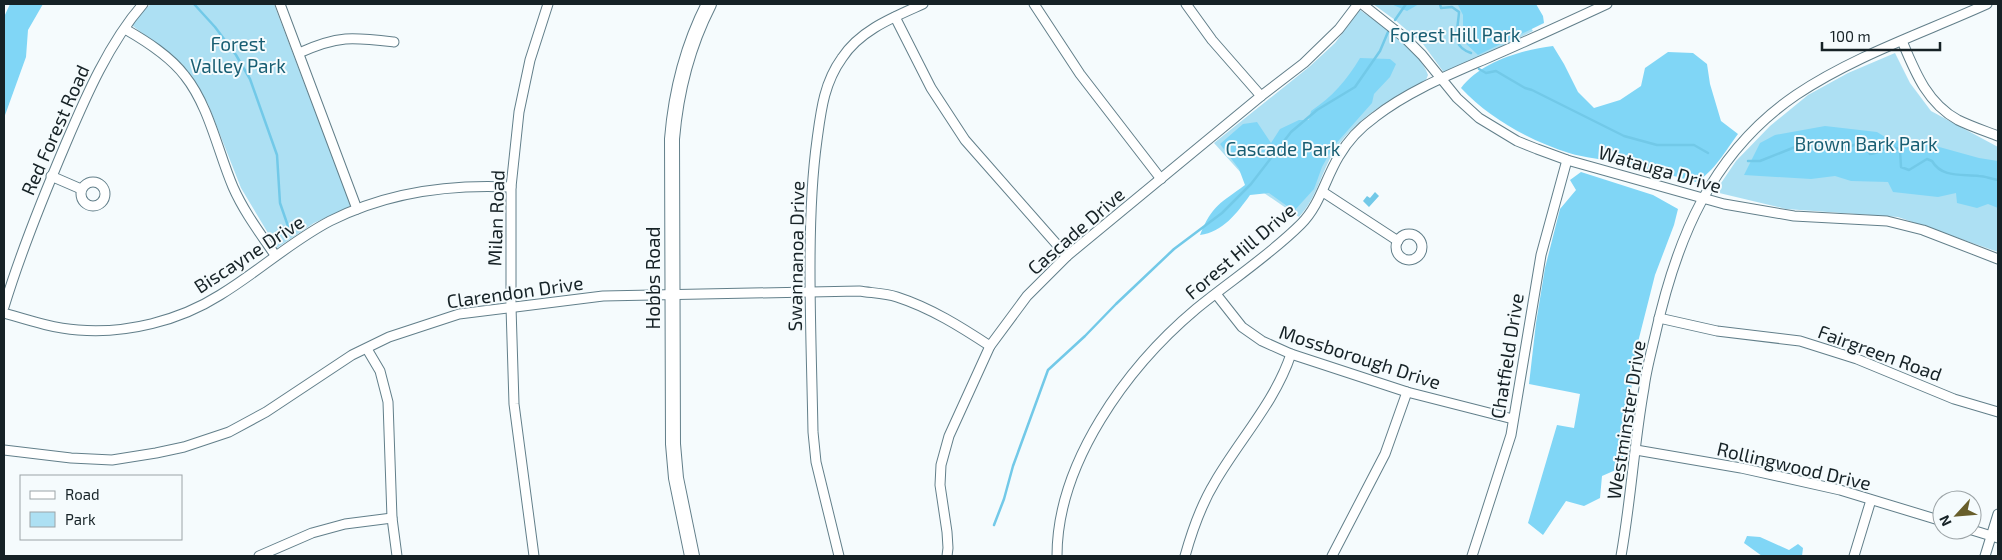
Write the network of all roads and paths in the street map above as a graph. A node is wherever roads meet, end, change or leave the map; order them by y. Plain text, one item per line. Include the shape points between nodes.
1 (143, 4) edge
2 (280, 4) edge
3 (548, 4) edge
4 (709, 4) edge
5 (923, 4) edge
6 (1034, 4) edge
7 (1186, 4) edge
8 (1358, 4) edge
9 (1362, 4) edge
10 (1607, 4) edge
11 (1987, 4) edge
12 (895, 17) junction
13 (125, 29) junction
14 (1902, 41) junction
15 (394, 42) dead end
16 (299, 53) junction
17 (1441, 78) junction
18 (1261, 96) junction
19 (1998, 136) edge
20 (1567, 160) junction
21 (51, 176) junction
22 (1161, 179) junction
23 (511, 187) junction
24 (81, 190) dead end
25 (1323, 192) junction
26 (1702, 198) junction
27 (357, 209) junction
28 (1398, 241) dead end
29 (275, 255) junction
30 (1067, 256) junction
31 (1998, 259) edge
32 (810, 292) junction
33 (1216, 294) junction
34 (672, 295) junction
35 (4, 307) edge
36 (511, 307) junction
37 (4, 313) edge
38 (1659, 318) junction
39 (990, 346) junction
40 (367, 349) junction
41 (1291, 354) junction
42 (1408, 392) junction
43 (1998, 412) edge
44 (1513, 418) junction
45 (4, 450) edge
46 (1636, 450) junction
47 (1871, 500) junction
48 (1998, 514) edge
49 (392, 518) junction
50 (1932, 518) edge
51 (1982, 533) edge
52 (1995, 537) edge
53 (259, 556) edge
54 (397, 556) edge
55 (534, 556) edge
56 (692, 556) edge
57 (839, 556) edge
58 (947, 556) edge
59 (1056, 556) edge
60 (1185, 556) edge
61 (1332, 556) edge
62 (1472, 556) edge
63 (1621, 556) edge
64 (1854, 556) edge
65 (1985, 556) edge

1 - 13 street, Red Forest Road
2 - 16 street
3 - 23 street, Milan Road via 530,60 519,112
4 - 34 street, Hobbs Road via 696,28 675,107
5 - 12 street, Swannanoa Drive
6 - 22 street via 1080,74
7 - 18 street via 1212,40
8 - 18 street, Cascade Drive via 1339,29 1304,63
9 - 17 street, Watauga Drive via 1405,38
10 - 17 street, Forest Hill Drive
11 - 14 street, Westminster Drive
12 - 30 street via 931,88 965,140
12 - 32 street, Swannanoa Drive via 871,30 842,56 824,94 811,193
13 - 21 street, Red Forest Road via 101,65
13 - 29 street via 170,60 185,76 202,106 234,188
14 - 19 street via 1926,91 1938,106 1958,120
14 - 26 street, Westminster Drive via 1796,95 1735,151
15 - 16 street via 355,37 335,39
16 - 27 street
17 - 20 street, Watauga Drive via 1456,98 1479,118 1517,141
17 - 25 street, Forest Hill Drive via 1374,117 1339,155
18 - 22 street, Cascade Drive
20 - 26 street, Watauga Drive
20 - 44 street, Chatfield Drive via 1541,255
21 - 24 street
21 - 35 street, Red Forest Road
22 - 30 street, Cascade Drive
23 - 27 street, Biscayne Drive via 441,189
23 - 36 street, Milan Road
25 - 28 street
25 - 33 street, Forest Hill Drive via 1302,223
26 - 31 street, Watauga Drive via 1794,216 1886,220
26 - 38 street, Westminster Drive via 1680,247
27 - 29 street, Biscayne Drive via 303,236
29 - 37 street, Biscayne Drive via 220,295 194,310 166,320 108,330 78,330 44,325
30 - 39 street, Cascade Drive via 1028,296
32 - 34 street, Clarendon Drive
32 - 39 street, Clarendon Drive via 859,291 896,296 953,323
32 - 57 street, Swannanoa Drive via 816,462
33 - 41 street, Mossborough Drive via 1242,327 1262,342
33 - 59 street, Forest Hill Drive via 1166,337 1135,371 1105,412 1064,499
34 - 36 street, Clarendon Drive via 603,296
34 - 56 street, Hobbs Road via 673,452
36 - 40 street, Clarendon Drive via 459,314 389,337
36 - 55 street, Milan Road via 514,404
38 - 43 street, Fairgreen Road via 1717,331 1800,342 1857,359 1954,399
38 - 46 street, Westminster Drive via 1644,387
39 - 58 street, Cascade Drive via 949,436 942,465 940,485
40 - 45 street, Clarendon Drive via 352,355 266,412 236,428 184,447 112,460
40 - 49 street via 380,371 388,402
41 - 42 street, Mossborough Drive
41 - 60 street via 1272,396 1202,505
42 - 44 street, Mossborough Drive
42 - 61 street via 1385,454
44 - 62 street, Chatfield Drive via 1511,435
46 - 47 street, Rollingwood Drive via 1741,468
46 - 63 street, Westminster Drive
47 - 50 street, Rollingwood Drive
47 - 64 street
48 - 52 street
49 - 53 street via 345,524 312,533
49 - 54 street
51 - 52 street
52 - 65 street

